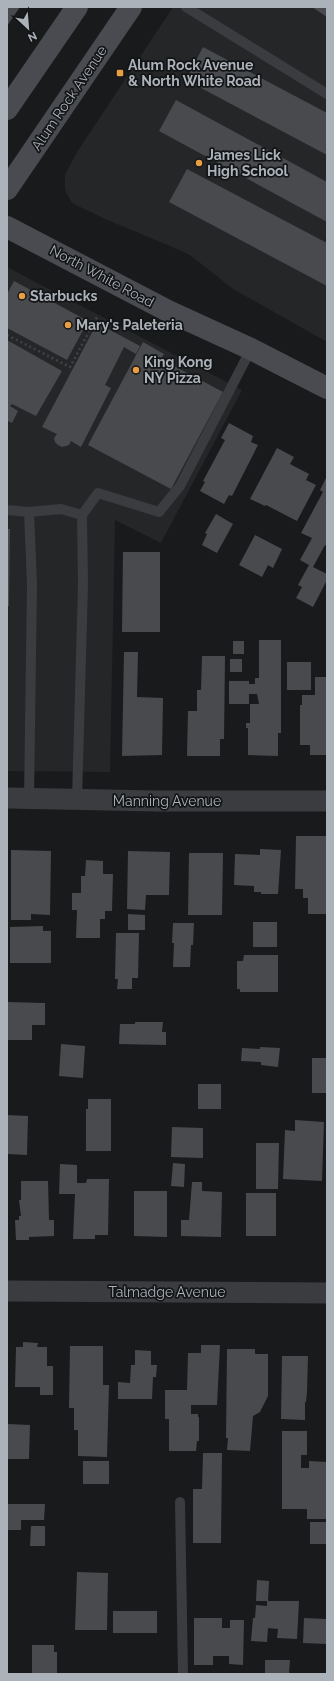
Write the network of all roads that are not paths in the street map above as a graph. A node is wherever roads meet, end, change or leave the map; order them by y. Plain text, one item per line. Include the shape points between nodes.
1 (77, 7) edge
2 (131, 7) edge
3 (186, 7) edge
4 (327, 94) edge
5 (7, 108) edge
6 (7, 189) edge
7 (7, 227) edge
8 (251, 349) junction
9 (326, 386) edge
10 (7, 510) edge
11 (29, 512) junction
12 (82, 515) junction
13 (7, 798) edge
14 (29, 799) junction
15 (77, 800) junction
16 (327, 801) edge
17 (7, 1291) edge
18 (327, 1294) edge
19 (180, 1502) dead end
20 (183, 1674) edge

1 - 5 main road
2 - 6 main road, Alum Rock Avenue
3 - 4 lane
7 - 8 main road, North White Road via 168,312
8 - 9 main road, North White Road
8 - 12 lane via 180,486 159,512 98,493
10 - 11 lane
11 - 12 lane via 61,509
11 - 14 lane via 32,584
12 - 15 lane via 83,584
13 - 14 street, Manning Avenue
14 - 15 street, Manning Avenue
15 - 16 street, Manning Avenue
17 - 18 street, Talmadge Avenue
19 - 20 lane

